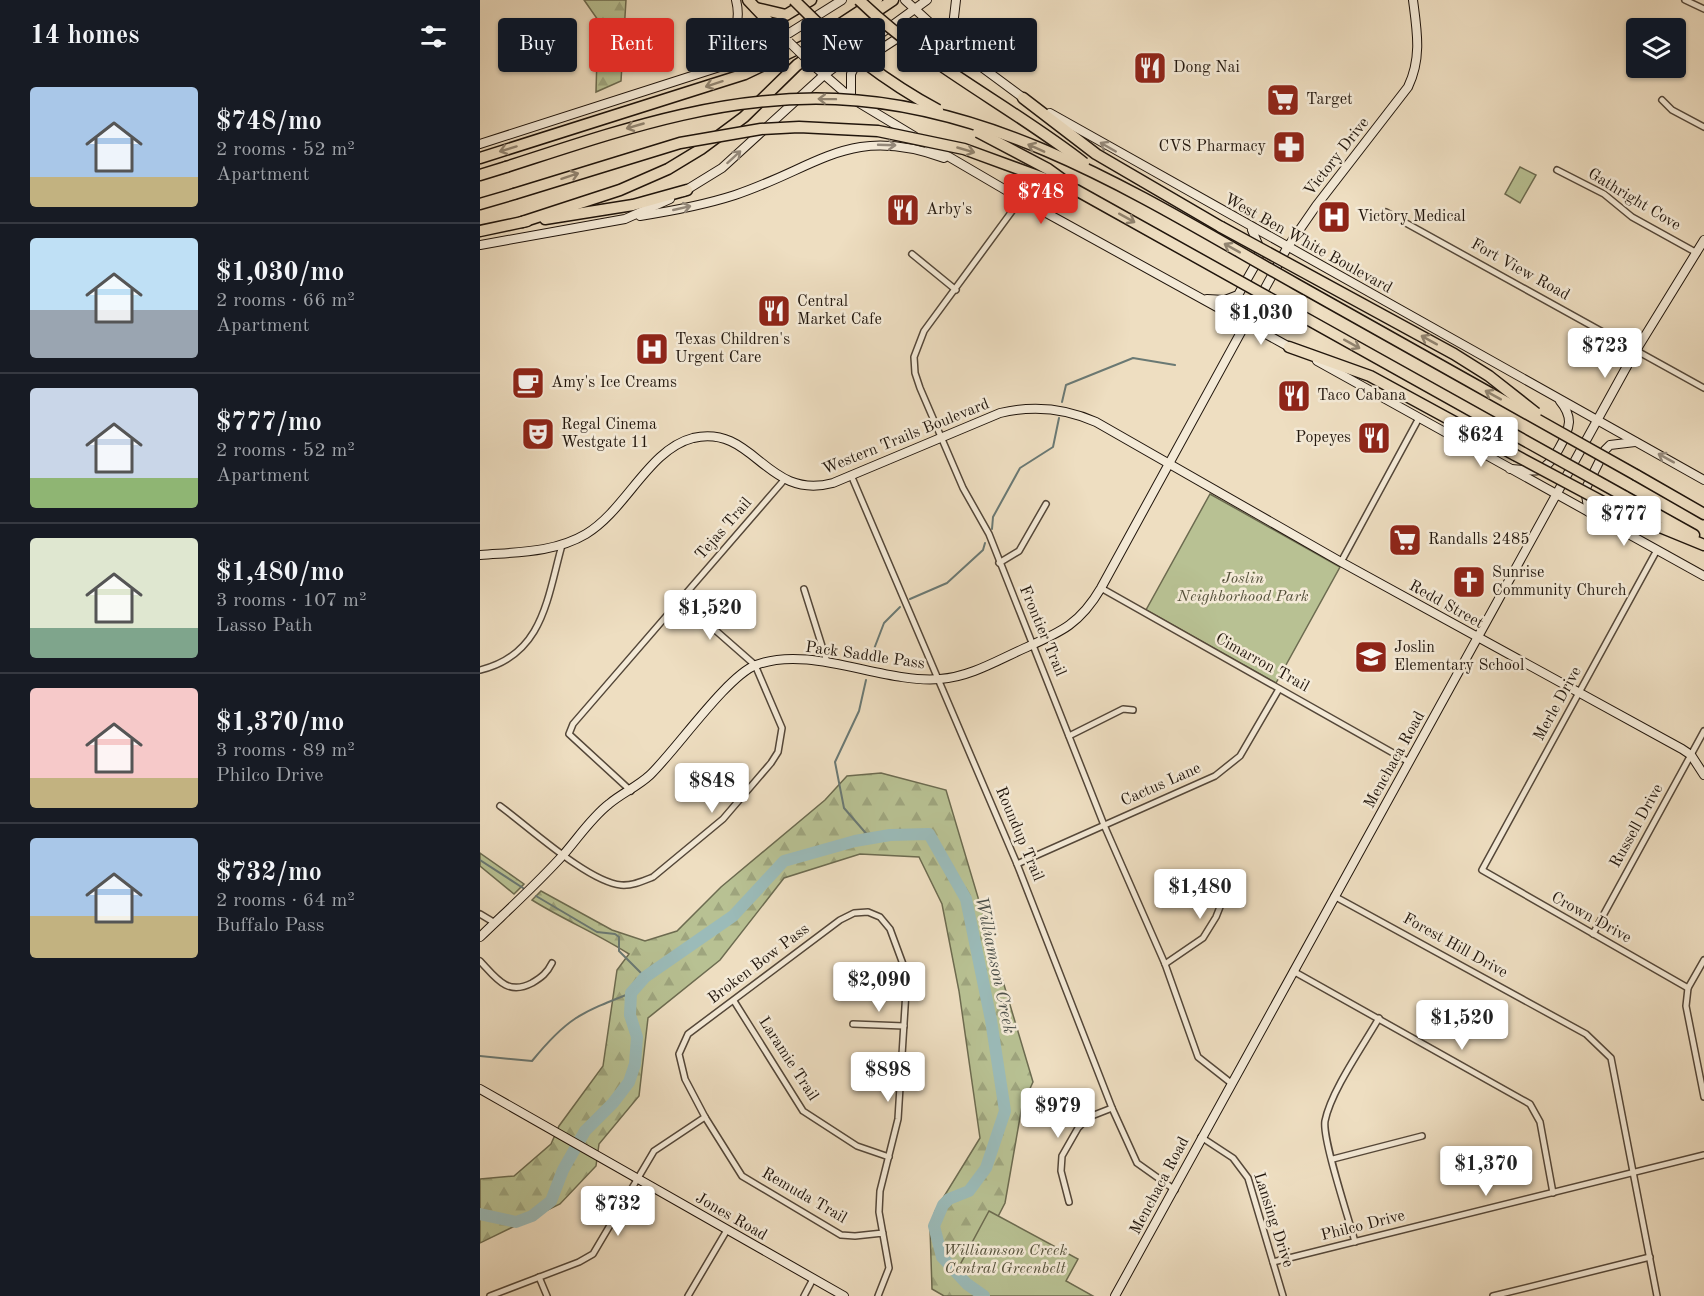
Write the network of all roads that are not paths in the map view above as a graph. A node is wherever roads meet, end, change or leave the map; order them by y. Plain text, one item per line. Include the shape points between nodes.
1 (736, 0) edge
2 (794, 0) edge
3 (811, 0) edge
4 (842, 0) edge
5 (859, 0) edge
6 (877, 0) edge
7 (893, 0) edge
8 (927, 0) edge
9 (956, 0) edge
10 (1413, 0) edge
11 (1685, 0) edge
12 (906, 1) edge
13 (752, 4) edge
14 (914, 9) junction
15 (1704, 9) edge
16 (737, 18) edge
17 (766, 18) edge
18 (924, 18) edge
19 (954, 18) edge
20 (789, 37) edge
21 (897, 39) edge
22 (789, 42) edge
23 (702, 72) edge
24 (988, 72) edge
25 (824, 75) junction
26 (851, 98) junction
27 (1023, 98) junction
28 (1662, 100) dead end
29 (1704, 128) edge
30 (480, 144) edge
31 (480, 158) edge
32 (960, 164) junction
33 (1091, 169) junction
34 (1557, 170) dead end
35 (480, 175) edge
36 (687, 190) junction
37 (1076, 190) junction
38 (1021, 199) junction
39 (480, 204) edge
40 (1386, 212) dead end
41 (625, 219) junction
42 (522, 222) junction
43 (1250, 227) junction
44 (484, 230) edge
45 (1704, 240) edge
46 (480, 245) edge
47 (1287, 248) junction
48 (1697, 253) junction
49 (912, 254) dead end
50 (956, 290) junction
51 (1202, 299) junction
52 (1246, 323) junction
53 (1289, 347) junction
54 (1636, 350) junction
55 (1704, 388) edge
56 (1559, 399) junction
57 (1419, 418) junction
58 (1597, 420) junction
59 (1563, 434) junction
60 (940, 437) junction
61 (1637, 442) junction
62 (1169, 464) junction
63 (1508, 469) junction
64 (851, 475) junction
65 (784, 480) junction
66 (1704, 480) edge
67 (1555, 495) junction
68 (1046, 504) dead end
69 (1588, 512) junction
70 (1704, 514) edge
71 (1704, 540) edge
72 (562, 545) junction
73 (1704, 545) edge
74 (1657, 550) junction
75 (480, 555) edge
76 (1341, 562) junction
77 (999, 563) junction
78 (1704, 576) edge
79 (1101, 588) junction
80 (804, 589) dead end
81 (681, 600) junction
82 (1476, 636) junction
83 (1034, 644) junction
84 (827, 662) junction
85 (755, 665) junction
86 (480, 670) edge
87 (938, 679) junction
88 (1280, 689) junction
89 (1579, 693) junction
90 (1133, 710) dead end
91 (1704, 731) edge
92 (1069, 736) junction
93 (1691, 755) junction
94 (1409, 762) junction
95 (1704, 775) edge
96 (631, 791) junction
97 (500, 806) dead end
98 (1104, 825) junction
99 (564, 854) junction
100 (1017, 864) junction
101 (1482, 870) joint
102 (1233, 874) dead end
103 (1334, 896) junction
104 (480, 914) edge
105 (495, 923) junction
106 (1593, 934) junction
107 (480, 937) edge
108 (1704, 960) edge
109 (480, 961) edge
110 (552, 963) dead end
111 (1164, 964) junction
112 (1293, 971) junction
113 (1688, 988) junction
114 (734, 1001) junction
115 (1378, 1018) junction
116 (853, 1024) dead end
117 (904, 1026) junction
118 (679, 1054) joint
119 (1704, 1058) edge
120 (1697, 1060) junction
121 (1231, 1083) junction
122 (480, 1089) edge
123 (1704, 1097) edge
124 (1112, 1108) junction
125 (705, 1117) junction
126 (1422, 1136) dead end
127 (1201, 1137) junction
128 (1704, 1155) edge
129 (889, 1157) junction
130 (1333, 1159) junction
131 (1634, 1174) junction
132 (637, 1179) junction
133 (1175, 1190) junction
134 (1552, 1193) junction
135 (1069, 1202) dead end
136 (727, 1230) junction
137 (883, 1233) junction
138 (1355, 1242) junction
139 (1650, 1257) junction
140 (1273, 1262) junction
141 (539, 1277) junction
142 (813, 1279) junction
143 (490, 1296) edge
144 (547, 1296) edge
145 (688, 1296) edge
146 (804, 1296) edge
147 (844, 1296) edge
148 (878, 1296) edge
149 (1115, 1296) edge
150 (1282, 1296) edge
151 (1493, 1296) edge
152 (1657, 1296) edge

1 - 16 main road
2 - 37 highway, bridge via 843,46 883,76 1048,169
3 - 13 highway via 786,15
4 - 20 main road
5 - 33 highway, bridge via 910,44 1059,143
6 -> 31 highway via 816,40 745,74
7 - 42 highway via 797,65 744,117 668,169 620,190
8 - 14 main road
9 - 19 main road
10 - 47 main road, Victory Drive via 1418,49 1408,87
11 - 15 street
12 - 14 main road, West Ben White Boulevard
13 - 17 highway
14 - 18 main road, West Ben White Boulevard
14 - 25 main road
21 - 26 main road via 855,66
22 - 25 main road, bridge
23 - 30 main road
24 - 27 main road, West Ben White Boulevard
25 - 26 main road
36 -> 25 main road via 722,168
26 - 32 main road
43 -> 27 main road, West Ben White Boulevard
59 -> 27 highway, bridge via 1454,354 1096,154
28 - 29 street
32 - 38 main road
41 -> 32 main road via 735,194 831,153 866,145 917,148
33 -> 35 highway, bridge via 929,111 880,103 799,99 718,106 672,116
59 -> 33 highway, bridge
34 - 48 street, Gathright Cove via 1604,194 1626,213
36 - 41 main road
36 - 42 highway via 633,205
39 -> 37 highway, bridge via 680,143 761,129 799,127 878,131 944,144
37 -> 71 highway, bridge
38 - 50 street, Frontier Trail
38 - 51 main road
40 - 54 street, Fort View Road
41 - 46 main road
42 - 44 highway
43 - 47 main road, West Ben White Boulevard
43 - 51 main road via 1260,249 1238,295 1225,300
45 - 48 main road, Menchaca Road
47 - 52 main road, Victory Drive
47 - 56 main road, West Ben White Boulevard
48 - 54 main road, Menchaca Road
49 - 50 street
50 - 60 street, Frontier Trail via 924,331 914,357 917,381
51 - 52 main road
52 - 53 main road
52 - 62 main road, Pack Saddle Pass
53 - 57 main road
53 - 73 highway, bridge via 1370,376 1616,509
54 - 55 street, Fort View Road
54 - 58 main road, Menchaca Road
56 - 58 main road, West Ben White Boulevard
56 - 63 main road via 1569,421 1567,432 1548,464 1540,470
57 - 63 main road
57 - 76 street
58 - 61 main road, West Ben White Boulevard
58 - 67 main road, Menchaca Road
59 - 70 highway, bridge
60 - 62 main road, Western Trails Boulevard via 1006,411 1056,409 1096,422
60 - 64 main road, Western Trails Boulevard
60 - 77 street, Frontier Trail via 985,525
66 -> 61 main road, West Ben White Boulevard
61 - 69 main road via 1610,445 1605,450 1586,485
62 - 76 main road, Redd Street
62 - 79 main road, Pack Saddle Pass
63 - 67 main road
64 - 65 main road, Western Trails Boulevard via 816,486
64 - 87 street, Roundup Trail
65 - 72 main road, Western Trails Boulevard via 735,442 712,437 687,440 661,457 603,522
65 - 81 street, Tejas Trail
67 - 69 main road
67 - 82 main road, Menchaca Road
68 - 77 street via 1019,551
69 - 74 main road
72 - 75 main road, Western Trails Boulevard
72 - 86 street via 535,632 512,658
74 - 78 main road
74 - 89 street, Merle Drive
76 - 82 main road, Redd Street
77 - 83 street, Frontier Trail
79 - 83 main road, Pack Saddle Pass via 1073,624
79 - 88 street, Cimarron Trail
80 - 84 street
81 - 85 street
81 - 96 street, Tejas Trail via 573,724 569,734
82 - 89 main road, Redd Street
82 - 94 main road, Menchaca Road
83 - 87 main road, Pack Saddle Pass via 972,672
83 - 92 street, Frontier Trail
84 - 85 main road, Pack Saddle Pass via 782,659
84 - 87 main road, Pack Saddle Pass via 917,679
85 - 96 main road, Pack Saddle Pass via 733,682
85 - 99 street via 778,714 782,728 780,743 771,763 723,819 640,883 622,886 598,879
87 - 100 street, Roundup Trail
88 - 94 street, Cimarron Trail
88 - 98 street, Cactus Lane via 1240,756 1215,776
89 - 93 main road, Redd Street
89 - 101 street, Merle Drive
90 - 92 street via 1124,710
91 - 93 street, Russell Drive
92 - 98 street, Frontier Trail
93 - 95 main road, Redd Street
93 - 106 street, Russell Drive
94 - 103 main road, Menchaca Road
96 - 99 main road, Pack Saddle Pass via 609,804
97 - 99 street
98 - 100 street, Cactus Lane
98 - 111 street, Frontier Trail
99 - 105 main road, Pack Saddle Pass
100 - 124 street, Roundup Trail
101 - 106 street, Crown Drive
102 - 111 street via 1203,938
103 - 112 main road, Menchaca Road
103 - 131 street, Forest Hill Drive via 1586,1034 1611,1058
104 - 105 street
105 - 107 main road, Pack Saddle Pass
106 - 113 street, Crown Drive
108 - 113 street
109 - 110 street via 500,983 513,989 546,974
111 - 121 street, Frontier Trail via 1198,1057
112 - 115 street
112 - 121 main road, Menchaca Road
113 - 120 street via 1686,1006
114 - 117 street, Broken Bow Pass via 840,920 868,912 880,917 901,951 907,975
114 - 118 street, Broken Bow Pass via 688,1034
114 - 129 street, Laramie Trail via 803,1111 857,1146
115 - 130 street via 1330,1106 1325,1123 1326,1141
115 - 134 street via 1530,1104 1540,1122
116 - 117 street
117 - 129 street via 898,1119
118 - 125 street, Remuda Trail via 684,1079
119 - 120 street
120 - 123 street
121 - 127 main road, Menchaca Road
122 - 132 main road, Jones Road
124 - 133 street, Roundup Trail via 1137,1163
124 - 135 street via 1089,1117 1062,1156 1061,1171
125 - 132 street via 654,1151
125 - 137 street, Remuda Trail via 742,1176 841,1235
126 - 130 street
127 - 133 main road, Menchaca Road
127 - 140 street, Lansing Drive via 1233,1158 1248,1178
128 - 131 street, Philco Drive
129 - 137 street via 880,1191
130 - 138 street
131 - 134 street, Philco Drive
131 - 139 street, Forest Hill Drive
132 - 136 main road, Jones Road
132 - 141 street via 593,1254
133 - 149 main road, Menchaca Road
134 - 138 street, Philco Drive
136 - 142 main road, Jones Road
136 - 145 street
137 - 148 street via 889,1268
138 - 140 street, Philco Drive
139 - 151 street
139 - 152 street, Forest Hill Drive
140 - 150 street, Lansing Drive
141 - 143 street
141 - 144 street
142 - 146 street
142 - 147 main road, Jones Road

